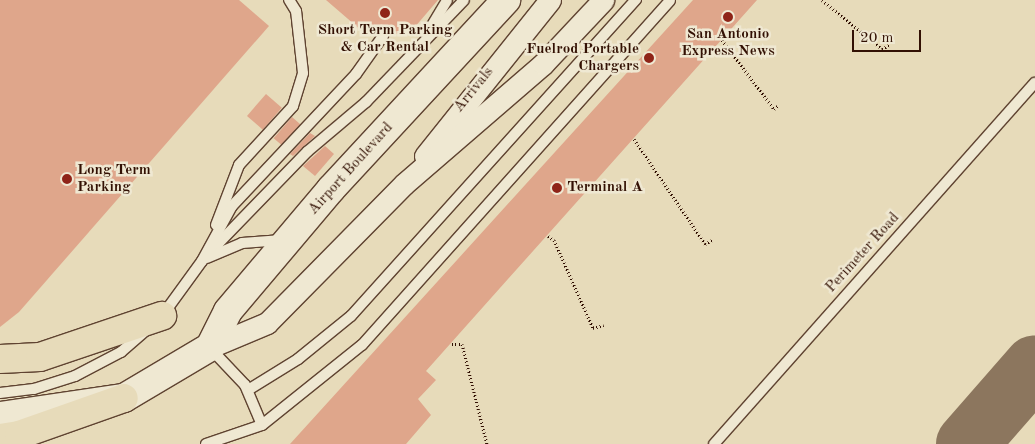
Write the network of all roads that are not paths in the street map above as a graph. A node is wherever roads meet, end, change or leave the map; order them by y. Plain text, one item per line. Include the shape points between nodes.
1 (290, 0) edge
2 (447, 0) edge
3 (464, 0) edge
4 (506, 0) edge
5 (550, 0) edge
6 (603, 0) edge
7 (636, 0) edge
8 (670, 0) edge
9 (384, 36) dead end
10 (426, 37) junction
11 (1035, 83) edge
12 (404, 184) junction
13 (291, 239) junction
14 (202, 261) junction
15 (162, 316) junction
16 (210, 347) junction
17 (0, 359) edge
18 (248, 390) junction
19 (0, 393) edge
20 (124, 398) junction
21 (0, 416) edge
22 (262, 425) junction
23 (0, 438) edge
24 (206, 444) edge
25 (714, 444) edge

1 - 14 lane via 296,11 303,64 293,106 239,165
2 - 10 lane
3 - 10 lane
4 - 13 main road, Airport Boulevard via 331,189
5 - 12 street, Arrivals via 457,110
6 - 12 street via 543,64
7 - 18 lane via 351,316 298,359
8 - 22 lane via 362,345
9 - 14 lane via 356,74 232,206
10 - 14 lane via 366,102 308,150
11 - 25 lane, Perimeter Road
12 - 16 street via 267,323
13 - 14 lane via 242,243
13 - 16 main road, Airport Boulevard via 228,311
14 - 15 lane
15 - 17 highway via 40,357
15 - 19 lane via 121,352 75,376 34,389
16 - 18 lane
16 - 20 main road
18 - 22 lane
20 - 21 main road via 79,408
20 - 23 highway via 19,435
22 - 24 lane

